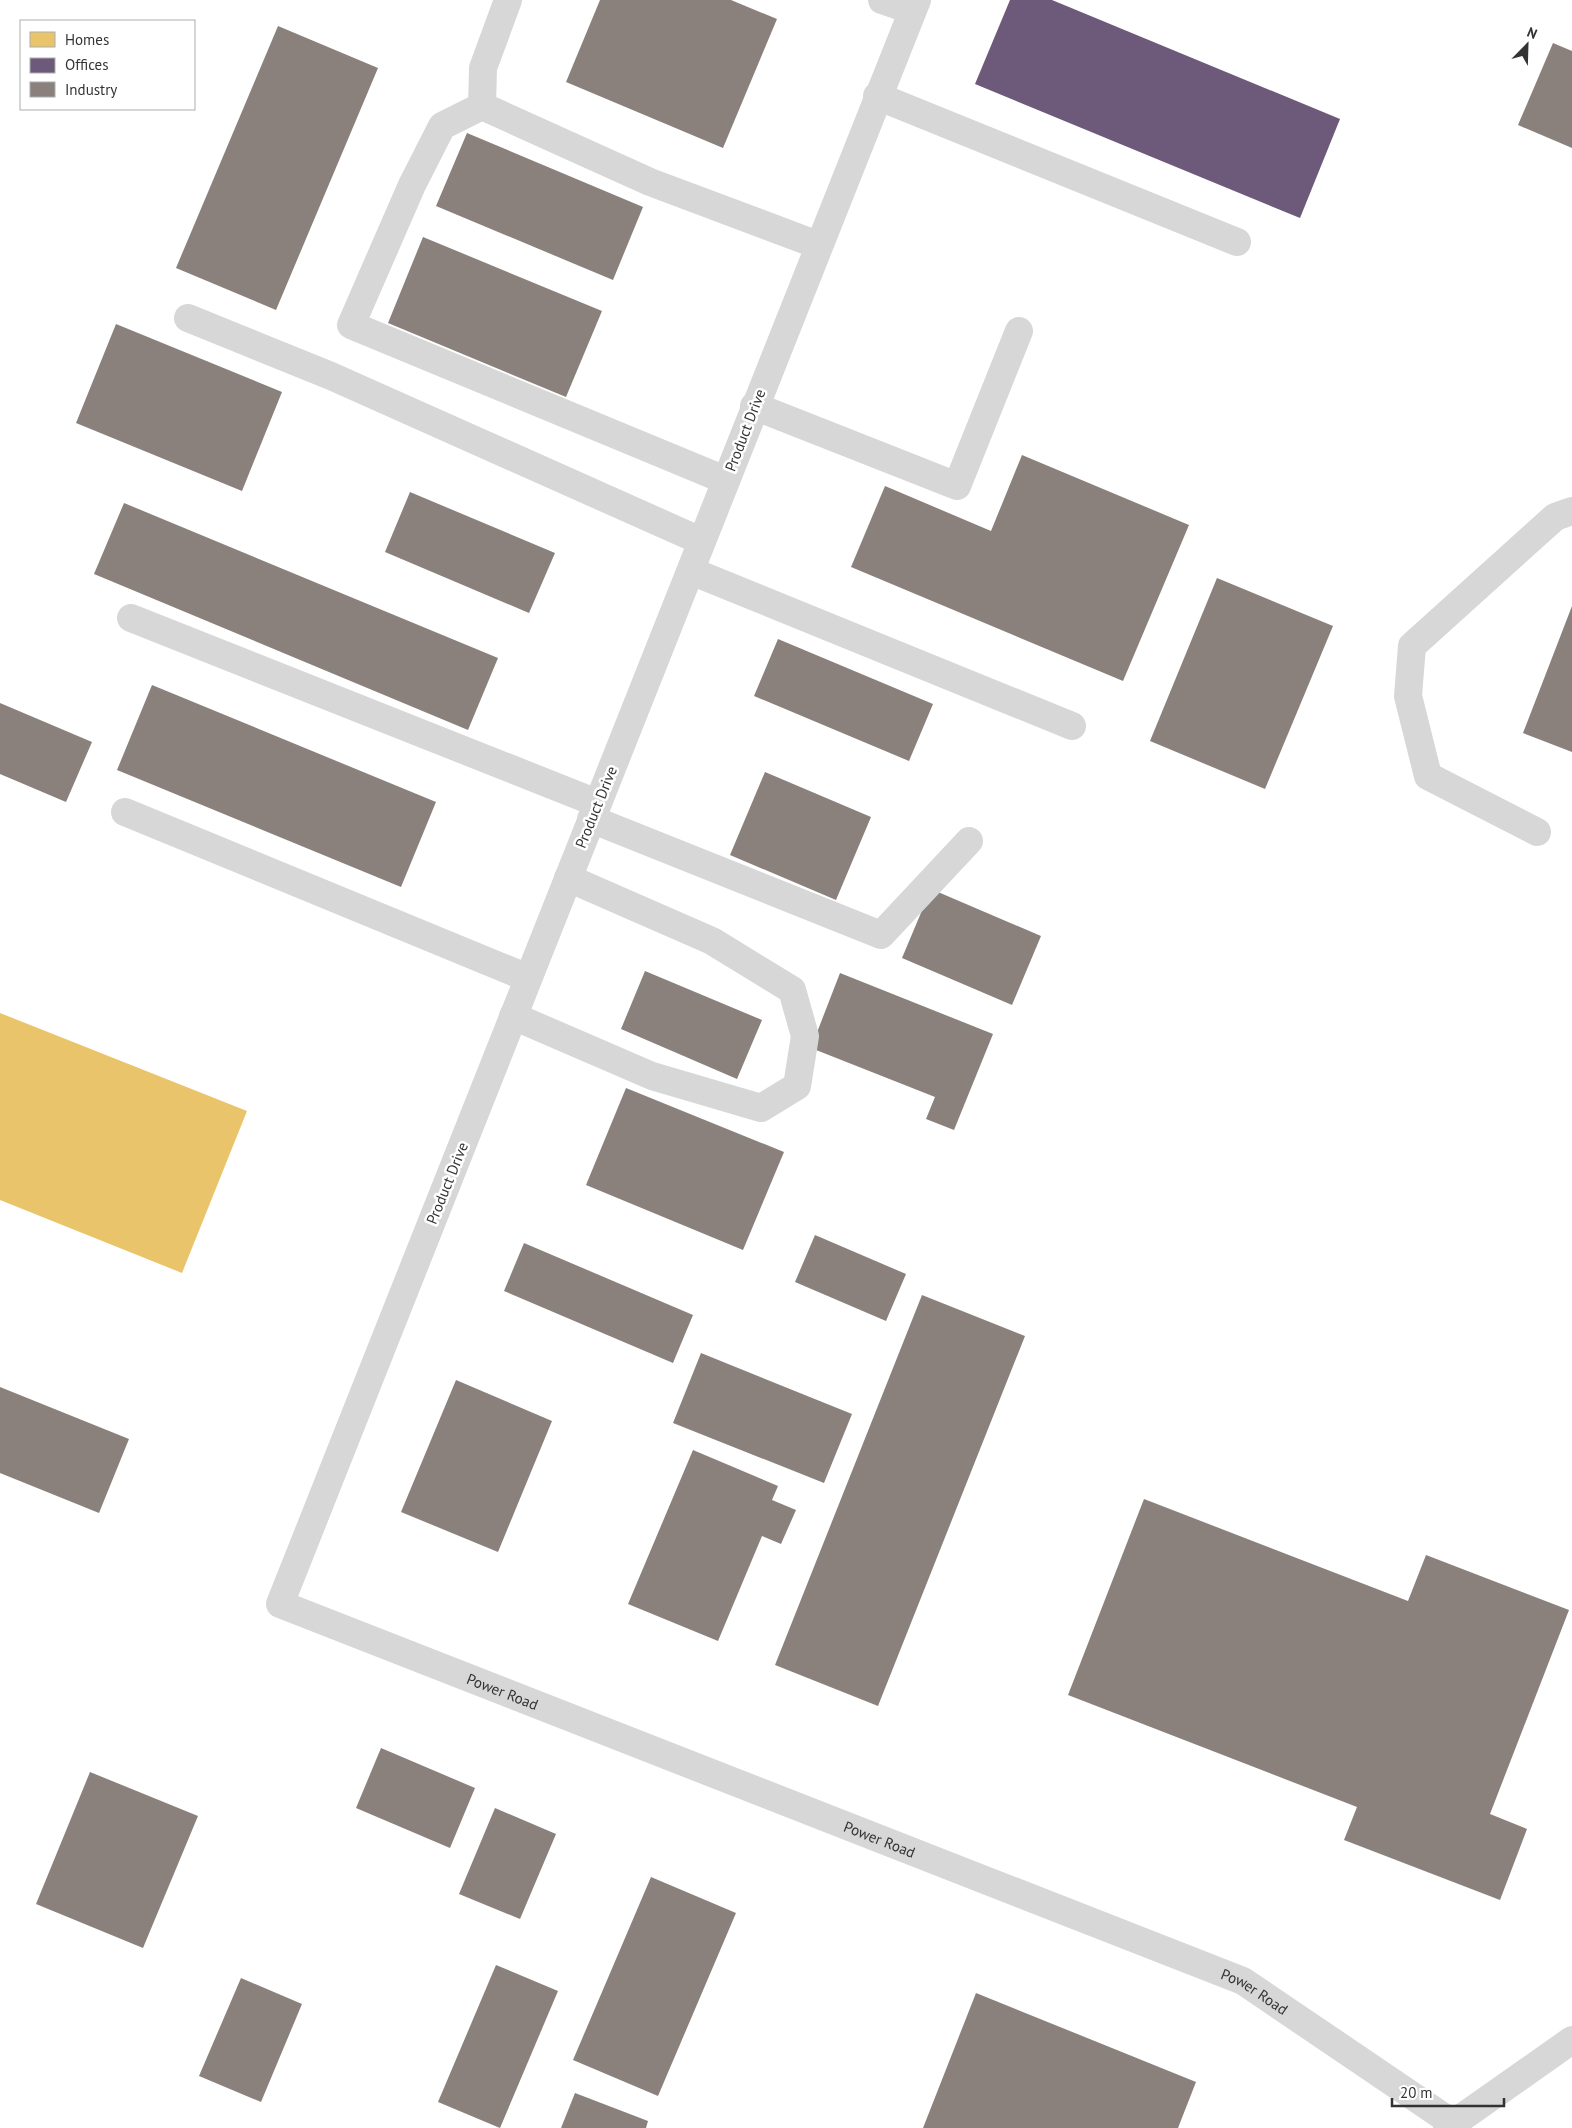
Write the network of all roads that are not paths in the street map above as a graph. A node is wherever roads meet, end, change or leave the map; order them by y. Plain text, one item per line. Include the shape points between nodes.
1 (508, 0) edge
2 (882, 0) edge
3 (914, 5) edge
4 (877, 96) junction
5 (482, 106) junction
6 (1238, 242) dead end
7 (818, 245) junction
8 (188, 318) dead end
9 (1019, 330) dead end
10 (754, 406) junction
11 (725, 480) junction
12 (1572, 510) edge
13 (701, 541) junction
14 (691, 571) junction
15 (131, 618) dead end
16 (1072, 726) dead end
17 (594, 811) junction
18 (125, 812) dead end
19 (1537, 832) dead end
20 (969, 841) dead end
21 (568, 878) junction
22 (528, 978) junction
23 (513, 1016) junction
24 (280, 1604) joint
25 (1572, 2040) edge
26 (1451, 2126) edge

1 - 5 street via 483,68
2 - 3 street
3 - 4 street, Product Drive
4 - 6 street
4 - 7 street, Product Drive
5 - 7 street via 650,182
5 - 11 street via 442,126 412,185 351,325
7 - 10 street, Product Drive
8 - 13 street via 331,376
9 - 10 street via 957,486
10 - 11 street, Product Drive
11 - 13 street, Product Drive
12 - 19 street via 1556,517 1412,646 1408,696 1428,776
13 - 14 street, Product Drive
14 - 16 street
14 - 17 street, Product Drive
15 - 17 street
17 - 20 street via 881,935
17 - 21 street, Product Drive
18 - 22 street
21 - 22 street, Product Drive
21 - 23 street via 712,941 792,990 805,1036 797,1086 762,1108 652,1076
22 - 23 street, Product Drive
23 - 24 street, Product Drive
24 - 26 street, Power Road via 1243,1981
25 - 26 street

